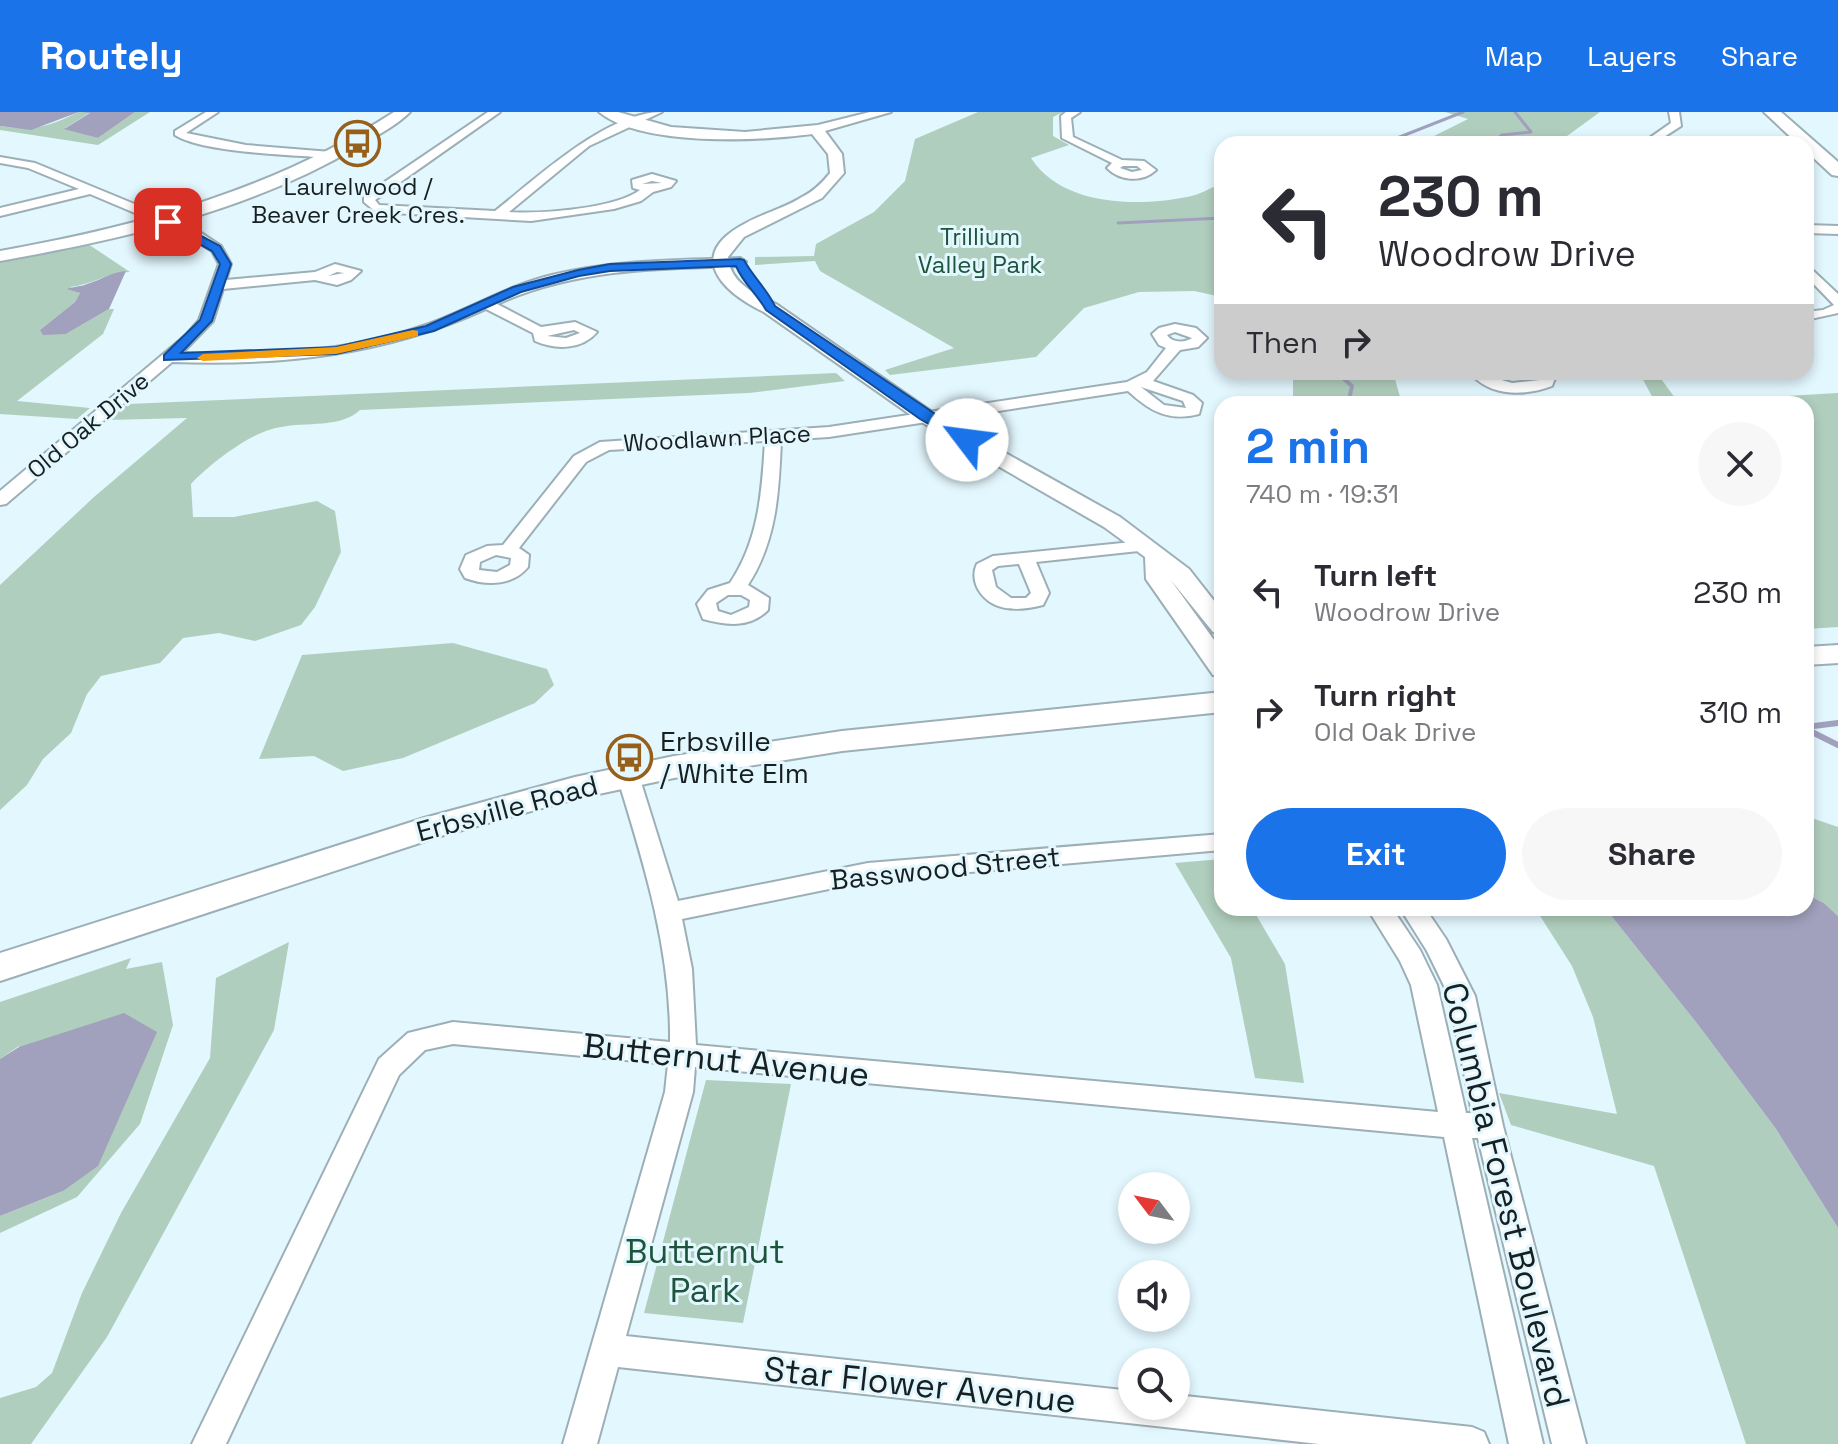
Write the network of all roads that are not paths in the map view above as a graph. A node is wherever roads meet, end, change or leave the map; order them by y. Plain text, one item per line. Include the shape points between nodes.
1 (213, 112) edge
2 (388, 112) edge
3 (394, 112) edge
4 (403, 112) edge
5 (495, 112) edge
6 (606, 112) edge
7 (657, 112) edge
8 (884, 112) edge
9 (1075, 112) edge
10 (1674, 112) edge
11 (1757, 112) edge
12 (1772, 112) edge
13 (631, 123) junction
14 (816, 130) junction
15 (1658, 136) edge
16 (1782, 136) edge
17 (1799, 136) edge
18 (1814, 150) edge
19 (325, 154) junction
20 (0, 160) edge
21 (1120, 163) dead end
22 (1814, 165) edge
23 (1838, 171) edge
24 (1838, 187) edge
25 (649, 189) dead end
26 (92, 190) junction
27 (0, 212) edge
28 (497, 216) junction
29 (158, 218) junction
30 (762, 223) junction
31 (1814, 229) edge
32 (1838, 230) edge
33 (0, 250) edge
34 (0, 256) edge
35 (740, 262) junction
36 (721, 263) junction
37 (318, 276) dead end
38 (1814, 277) edge
39 (220, 285) junction
40 (486, 303) junction
41 (1838, 305) edge
42 (770, 308) junction
43 (1814, 315) edge
44 (540, 331) dead end
45 (1175, 346) dead end
46 (169, 357) junction
47 (1484, 380) edge
48 (1548, 380) edge
49 (925, 416) junction
50 (773, 438) junction
51 (0, 475) edge
52 (26, 477) junction
53 (0, 500) edge
54 (508, 550) dead end
55 (1149, 552) junction
56 (1026, 560) dead end
57 (736, 588) dead end
58 (1214, 617) edge
59 (1838, 654) edge
60 (1814, 656) edge
61 (1214, 658) edge
62 (1214, 703) edge
63 (628, 776) junction
64 (1214, 843) edge
65 (671, 912) junction
66 (1384, 916) edge
67 (1417, 916) edge
68 (0, 967) edge
69 (684, 1057) junction
70 (1489, 1126) junction
71 (1458, 1127) junction
72 (607, 1350) junction
73 (209, 1444) edge
74 (580, 1444) edge
75 (1472, 1444) edge
76 (1526, 1444) edge
77 (1569, 1444) edge

1 - 19 street via 179,133 246,148
2 - 19 street
3 - 4 street
4 - 19 street
5 - 28 street via 368,199 376,208
6 - 13 street
7 - 13 street
8 - 14 street
9 - 21 street via 1066,116 1066,136
10 - 15 street via 1677,124
11 - 16 main road
12 - 17 main road
13 - 14 street via 704,134
13 - 28 street via 585,144
14 - 30 street via 836,154 837,173 819,194
18 - 23 main road
19 - 29 street via 252,191
20 - 26 street, Old Oak Drive via 31,165
22 - 24 main road
25 - 28 street via 614,205 531,217
26 - 27 street
26 - 29 street, Old Oak Drive
29 - 33 street
29 - 34 street
29 - 39 street, Old Oak Drive via 217,249 225,264
30 - 35 street
30 - 36 street via 739,233 726,246
31 - 32 street
35 - 36 street
35 - 42 street
36 - 40 street via 578,273
36 - 42 street via 729,284
37 - 39 street
38 - 41 street
39 - 46 street, Old Oak Drive via 206,321
40 - 44 street
40 - 46 street via 408,335 336,351
41 - 43 street
42 - 49 street
45 - 49 street, Woodlawn Place via 1152,375 1137,384
46 - 52 street, Old Oak Drive
47 - 48 street via 1519,388
49 - 50 street, Woodlawn Place
49 - 55 street via 1112,522
50 - 54 street, Woodlawn Place via 615,444 592,451
50 - 57 street via 766,522 747,574
51 - 52 street
52 - 53 street, Old Oak Drive
55 - 56 street
55 - 58 street via 1181,574
55 - 61 street via 1158,579
59 - 60 main road
62 - 63 main road, Erbsville Road via 842,741
63 - 65 street
63 - 68 main road, Erbsville Road via 436,826
64 - 65 street, Basswood Street via 868,872
65 - 69 street via 686,1023
66 - 71 street, Columbia Forest Boulevard via 1424,985
67 - 70 street, Columbia Forest Boulevard via 1462,996
69 - 71 street, Butternut Avenue
69 - 72 street via 679,1092
69 - 73 street, Butternut Avenue via 453,1033 417,1041 389,1067
70 - 71 street, Butternut Avenue
70 - 77 street, Columbia Forest Boulevard
71 - 76 street, Columbia Forest Boulevard
72 - 74 street
72 - 75 street, Star Flower Avenue

